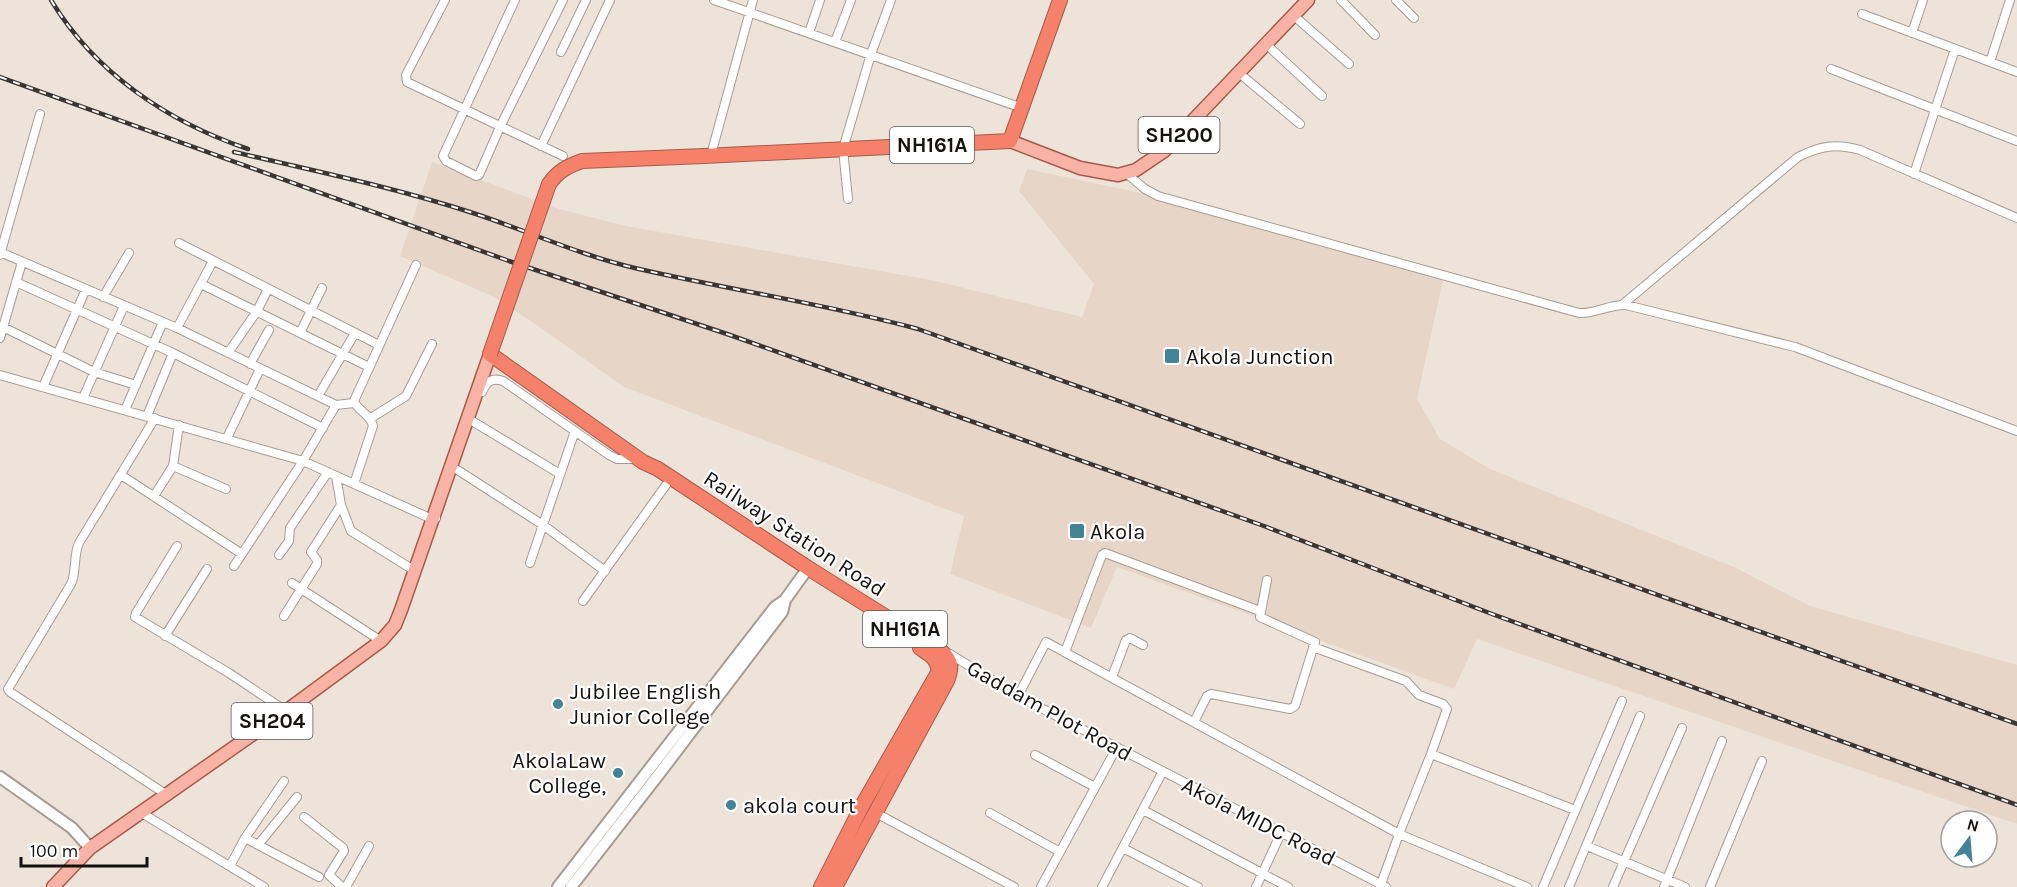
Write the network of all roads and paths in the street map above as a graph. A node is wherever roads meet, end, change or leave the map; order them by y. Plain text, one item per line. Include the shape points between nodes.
1 (445, 0) edge
2 (515, 0) edge
3 (563, 0) edge
4 (586, 0) edge
5 (610, 0) edge
6 (714, 0) edge
7 (753, 0) edge
8 (820, 0) edge
9 (851, 0) edge
10 (891, 0) edge
11 (1060, 0) edge
12 (1308, 0) edge
13 (1341, 0) edge
14 (1396, 0) edge
15 (1923, 0) edge
16 (2010, 0) edge
17 (749, 12) junction
18 (1862, 14) dead end
19 (1293, 15) junction
20 (1414, 18) dead end
21 (809, 33) junction
22 (1912, 33) junction
23 (1375, 34) dead end
24 (835, 42) junction
25 (1266, 44) junction
26 (1955, 49) junction
27 (561, 52) dead end
28 (871, 54) junction
29 (1990, 62) junction
30 (1349, 64) dead end
31 (1832, 69) dead end
32 (2017, 72) edge
33 (1239, 73) junction
34 (1322, 96) dead end
35 (1022, 108) junction
36 (463, 110) junction
37 (1935, 110) junction
38 (40, 114) dead end
39 (1300, 124) dead end
40 (500, 127) junction
41 (1010, 141) junction
42 (2017, 141) edge
43 (542, 146) junction
44 (843, 148) junction
45 (562, 156) dead end
46 (708, 156) junction
47 (1126, 173) junction
48 (1914, 174) junction
49 (848, 199) dead end
50 (2017, 218) edge
51 (179, 243) dead end
52 (0, 253) edge
53 (129, 253) dead end
54 (213, 261) junction
55 (22, 262) junction
56 (416, 265) dead end
57 (16, 282) junction
58 (201, 284) junction
59 (322, 288) dead end
60 (86, 289) junction
61 (268, 289) junction
62 (103, 297) junction
63 (1622, 305) junction
64 (124, 306) junction
65 (77, 310) junction
66 (257, 311) junction
67 (311, 311) junction
68 (163, 322) junction
69 (3, 327) junction
70 (115, 327) junction
71 (177, 328) junction
72 (268, 330) dead end
73 (300, 333) junction
74 (355, 333) junction
75 (0, 338) edge
76 (153, 344) junction
77 (432, 344) dead end
78 (379, 345) junction
79 (173, 353) junction
80 (228, 353) junction
81 (57, 354) junction
82 (344, 354) junction
83 (490, 354) junction
84 (250, 364) junction
85 (369, 367) junction
86 (260, 369) junction
87 (94, 372) junction
88 (0, 375) edge
89 (136, 385) junction
90 (43, 387) junction
91 (249, 392) junction
92 (318, 396) junction
93 (83, 398) junction
94 (354, 403) junction
95 (336, 405) junction
96 (125, 410) junction
97 (147, 416) junction
98 (155, 418) junction
99 (371, 418) junction
100 (472, 421) junction
101 (179, 425) junction
102 (323, 428) junction
103 (575, 431) junction
104 (2017, 431) edge
105 (227, 438) junction
106 (303, 460) junction
107 (641, 461) junction
108 (173, 466) junction
109 (456, 469) junction
110 (328, 472) junction
111 (560, 474) junction
112 (121, 475) junction
113 (336, 476) junction
114 (354, 484) junction
115 (666, 485) junction
116 (226, 489) dead end
117 (154, 496) junction
118 (341, 505) junction
119 (434, 516) junction
120 (543, 525) junction
121 (177, 546) dead end
122 (242, 554) junction
123 (279, 555) dead end
124 (530, 563) dead end
125 (234, 566) dead end
126 (207, 569) dead end
127 (414, 571) junction
128 (605, 571) junction
129 (806, 571) junction
130 (1267, 580) dead end
131 (292, 583) dead end
132 (301, 589) junction
133 (583, 601) dead end
134 (1260, 611) junction
135 (284, 616) dead end
136 (165, 636) junction
137 (381, 641) junction
138 (1143, 645) dead end
139 (1314, 647) junction
140 (1065, 652) junction
141 (943, 660) junction
142 (1112, 678) junction
143 (1018, 696) junction
144 (710, 699) junction
145 (1622, 701) dead end
146 (286, 711) junction
147 (1640, 716) dead end
148 (1194, 722) junction
149 (1682, 728) dead end
150 (1722, 741) dead end
151 (1117, 747) junction
152 (1431, 754) junction
153 (1035, 756) dead end
154 (1762, 761) dead end
155 (1163, 771) junction
156 (0, 777) edge
157 (284, 781) dead end
158 (1095, 787) junction
159 (167, 795) junction
160 (297, 797) dead end
161 (862, 806) junction
162 (1143, 810) junction
163 (1575, 810) junction
164 (140, 812) junction
165 (875, 813) junction
166 (990, 813) dead end
167 (304, 817) dead end
168 (1281, 833) junction
169 (1399, 834) junction
170 (245, 838) junction
171 (258, 845) junction
172 (369, 846) dead end
173 (1587, 846) junction
174 (90, 848) junction
175 (1123, 848) junction
176 (1060, 852) junction
177 (1624, 862) junction
178 (230, 866) junction
179 (1262, 874) junction
180 (319, 878) dead end
181 (1665, 883) edge
182 (1383, 886) edge
183 (53, 887) edge
184 (264, 887) edge
185 (344, 887) edge
186 (558, 887) edge
187 (571, 887) edge
188 (821, 887) edge
189 (835, 887) edge
190 (1014, 887) edge
191 (1041, 887) edge
192 (1102, 887) edge
193 (1198, 887) edge
194 (1256, 887) edge
195 (1288, 887) edge
196 (1527, 887) edge
197 (1543, 887) edge
198 (1569, 887) edge
199 (1613, 887) edge
200 (1686, 887) edge
201 (1710, 887) edge

1 - 36 street via 406,79
2 - 36 street
3 - 40 street
4 - 27 street
5 - 43 street
6 - 17 street
7 - 17 street
8 - 21 street
9 - 24 street
10 - 28 street
11 - 35 highway
12 - 19 main road, SH200
13 - 23 street
14 - 20 street
15 - 22 street
16 - 29 street
17 - 21 street
17 - 46 street
18 - 22 street
19 - 25 main road, SH200
19 - 30 street
21 - 24 street
22 - 26 street
24 - 28 street
25 - 33 main road, SH200
25 - 34 street
26 - 29 street
26 - 37 street
28 - 35 street
28 - 44 street
29 - 32 street
31 - 37 street
33 - 39 street
33 - 47 main road, SH200 via 1164,151
35 - 41 highway
36 - 40 street
36 - 40 street via 443,158 474,176 479,175
37 - 42 street
37 - 48 street
38 - 52 street
40 - 43 street
41 - 44 highway, NH161A
41 - 47 main road, SH200 via 1080,168
43 - 45 street
44 - 46 highway, NH161A
44 - 49 street
46 - 83 highway, NH161A, bridge via 582,161 556,174 549,184
47 - 63 street via 1158,196 1579,313
48 - 50 street
48 - 63 street via 1845,146 1814,149 1798,157
51 - 54 street
52 - 55 street
53 - 62 street
54 - 58 street
54 - 61 street
55 - 57 street
55 - 60 street
56 - 78 street
57 - 65 street
57 - 69 street
58 - 66 street
58 - 71 street
59 - 67 street
60 - 62 street
60 - 65 street
61 - 66 street
61 - 67 street
62 - 64 street
63 - 104 street via 1795,346
64 - 68 street
64 - 70 street
65 - 70 street
65 - 81 street
66 - 73 street
66 - 80 street
67 - 73 street
67 - 74 street
68 - 71 street
68 - 76 street
69 - 75 street
69 - 81 street
70 - 76 street
70 - 87 street
71 - 80 street
72 - 84 street
73 - 82 street
74 - 78 street
74 - 82 street
76 - 79 street
76 - 89 street
77 - 99 street via 406,396
78 - 85 street
79 - 91 street
79 - 97 street
80 - 84 street
81 - 87 street
81 - 90 street
82 - 85 street
82 - 92 street
83 - 107 highway, Railway Station Road / NH161A
83 - 119 main road, SH204
84 - 86 street
85 - 94 street
86 - 91 street
86 - 92 street
87 - 89 street
87 - 93 street
88 - 90 street
89 - 96 street
90 - 93 street
91 - 102 street
91 - 105 street
92 - 95 street
93 - 96 street
94 - 95 street
94 - 99 street
95 - 102 street
96 - 97 street
97 - 98 street
98 - 101 street
98 - 112 street
99 - 114 street via 373,426
100 - 103 street via 486,383 498,379
100 - 109 street
100 - 111 street
101 - 105 street
101 - 108 street
102 - 106 street
103 - 107 street via 613,457
103 - 111 street
105 - 106 street
106 - 110 street
106 - 122 street
107 - 115 highway, Railway Station Road / NH161A
107 - 129 highway, Railway Station Road / NH161A
108 - 116 street
108 - 117 street
109 - 119 street via 438,516
109 - 120 street
110 - 113 street
110 - 123 street via 290,528 289,541
111 - 120 street
112 - 117 street
112 - 159 street via 79,543 71,584 8,689
113 - 114 street
113 - 118 street
114 - 119 street
115 - 128 street
115 - 129 highway, Railway Station Road / NH161A
117 - 122 street
118 - 127 street via 355,535
118 - 132 street via 311,552 317,564
119 - 127 main road, SH204
120 - 124 street
120 - 128 street
121 - 136 street via 135,615
122 - 125 street
126 - 136 street
127 - 137 main road, SH204 via 395,625
128 - 133 street
129 - 141 highway, Railway Station Road / NH161A via 942,652
129 - 144 street via 785,600 775,607
130 - 134 street
131 - 132 street
132 - 135 street
132 - 137 street
134 - 139 street via 1261,618 1314,640
134 - 140 street via 1105,553
136 - 146 street via 229,672
137 - 146 main road, SH204
138 - 142 street via 1130,638 1126,640
139 - 148 street via 1294,708 1211,694
139 - 152 street via 1406,681 1419,695 1445,706 1447,713
140 - 142 street
140 - 143 street via 1046,642
141 - 143 street, Gaddam Plot Road via 950,654
141 - 161 highway, NH161A
141 - 165 highway, NH161A via 951,667 947,681
142 - 148 street
143 - 151 street, Gaddam Plot Road
144 - 186 street
144 - 187 street via 659,774
145 - 163 street
146 - 159 main road, SH204
147 - 173 street
148 - 169 street
149 - 177 street
150 - 181 street
151 - 155 street, Gaddam Plot Road
151 - 158 street
152 - 163 street
152 - 169 street
153 - 158 street
154 - 201 street
155 - 162 street
155 - 168 street, Akola MIDC Road
156 - 174 street via 72,828
157 - 170 street
158 - 176 street
159 - 164 main road, SH204
160 - 171 street
161 - 165 street
161 - 188 highway, NH161A
162 - 175 street
162 - 179 street
163 - 197 street
164 - 174 main road, SH204
164 - 178 street
165 - 189 highway, NH161A
165 - 190 street
166 - 176 street
167 - 185 street via 343,848 328,875
168 - 179 street
168 - 182 street, Akola MIDC Road
169 - 182 street
169 - 196 street
170 - 171 street
170 - 178 street
171 - 180 street
172 - 185 street
173 - 177 street
173 - 198 street
174 - 183 main road, SH204
175 - 192 street
175 - 193 street
176 - 191 street
177 - 181 street
177 - 199 street
178 - 184 street
179 - 194 street
179 - 195 street
181 - 200 street

